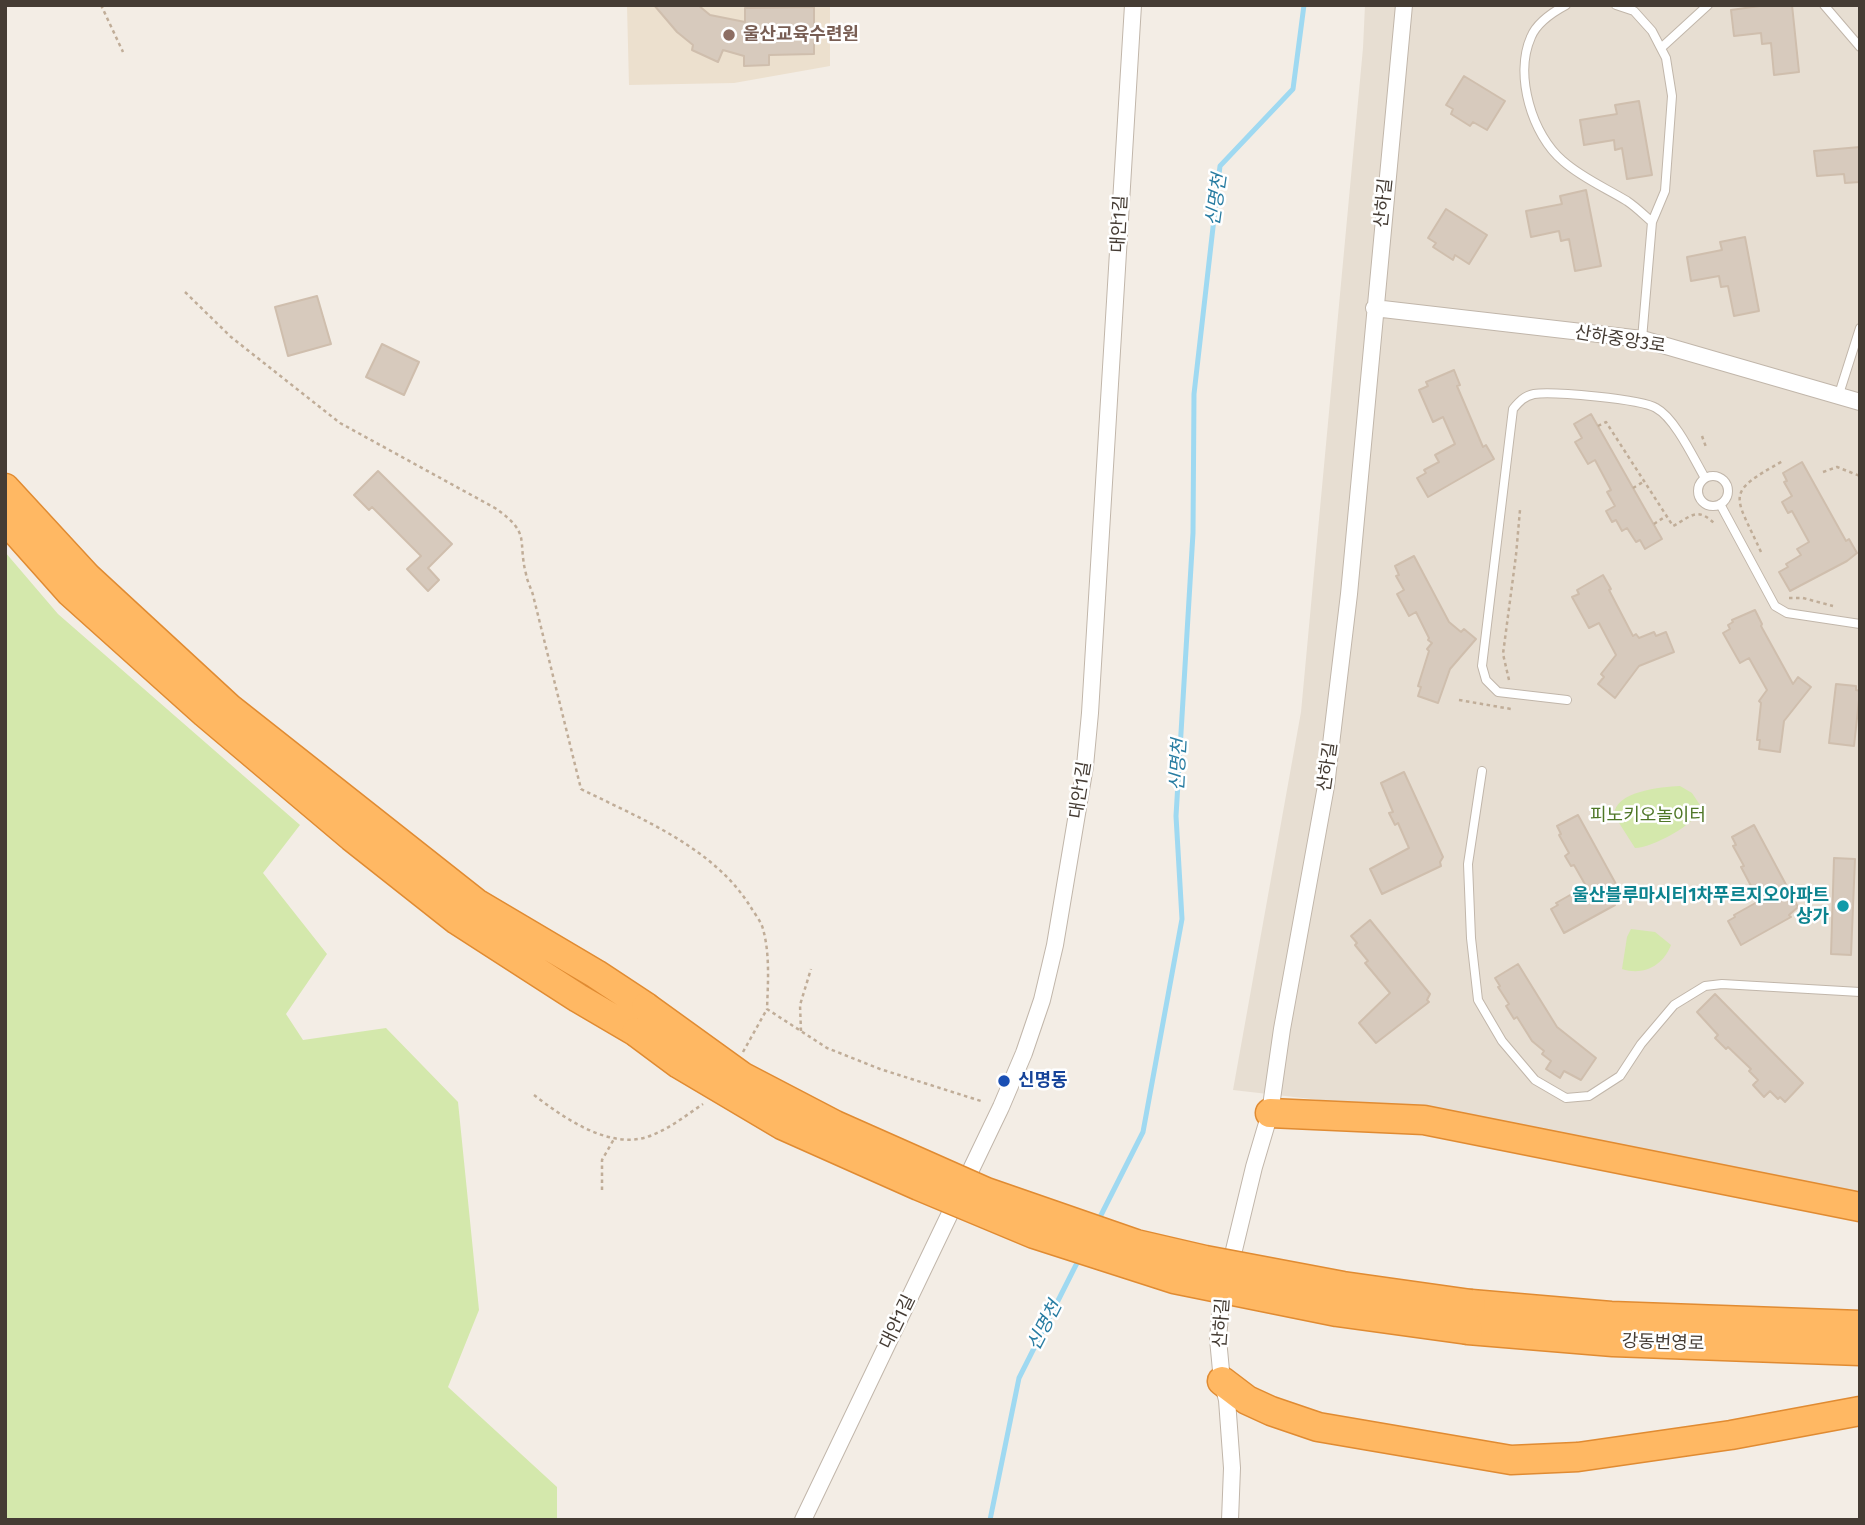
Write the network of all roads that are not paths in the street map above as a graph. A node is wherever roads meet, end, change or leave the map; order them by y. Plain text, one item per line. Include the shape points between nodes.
1 (1133, 5) edge
2 (1404, 5) edge
3 (1566, 5) edge
4 (1616, 5) edge
5 (1708, 5) edge
6 (1824, 5) edge
7 (1860, 47) edge
8 (1661, 48) junction
9 (1652, 222) junction
10 (1374, 308) junction
11 (1860, 328) edge
12 (1642, 340) junction
13 (1839, 394) junction
14 (1860, 402) edge
15 (1705, 478) junction
16 (5, 488) edge
17 (1720, 504) junction
18 (5, 519) edge
19 (1860, 624) edge
20 (1567, 700) dead end
21 (1482, 771) dead end
22 (1860, 992) edge
23 (641, 1019) junction
24 (1270, 1113) junction
25 (1860, 1207) edge
26 (1469, 1317) junction
27 (1860, 1325) edge
28 (1860, 1351) edge
29 (1222, 1381) junction
30 (1860, 1412) edge
31 (803, 1520) edge
32 (1230, 1520) edge

1 - 31 street, 대안1길 via 1090,713 1055,945 1042,1000 1001,1107
2 - 10 street, 산하길
3 - 9 lane via 1551,12 1531,36 1523,69 1542,135 1561,160
4 - 8 lane via 1634,12
5 - 8 lane
6 - 7 lane
8 - 9 lane via 1672,96 1665,191
9 - 12 lane
10 - 12 street, 산하중앙3로
10 - 24 street, 산하길 via 1349,594 1326,786
11 - 13 lane
12 - 13 street, 산하중앙3로
13 - 14 street, 산하중앙3로
15 - 17 lane via 1698,489 1699,498 1706,505
15 - 17 lane via 1715,476 1726,484 1728,493
15 - 20 lane via 1667,416 1657,408 1536,393 1513,409 1482,666 1486,680 1498,692
16 - 23 highway via 87,577 229,708 476,903 596,974
17 - 19 lane via 1775,606 1787,613
18 - 23 highway via 80,601 205,713 457,920 578,998
21 - 22 lane via 1468,864 1478,1000 1502,1041 1535,1080 1566,1098 1589,1096 1620,1076 1674,1005 1705,986
23 - 26 highway, bridge via 835,1125 986,1192 1136,1244
24 - 25 highway via 1424,1120
24 - 29 street, 산하길 via 1221,1304
26 - 27 highway, 강동번영로 via 1541,1312
26 - 28 highway, 강동번영로 via 1613,1342
29 - 30 highway via 1247,1400 1318,1427 1511,1460 1578,1457
29 - 32 street, 산하길 via 1232,1468

